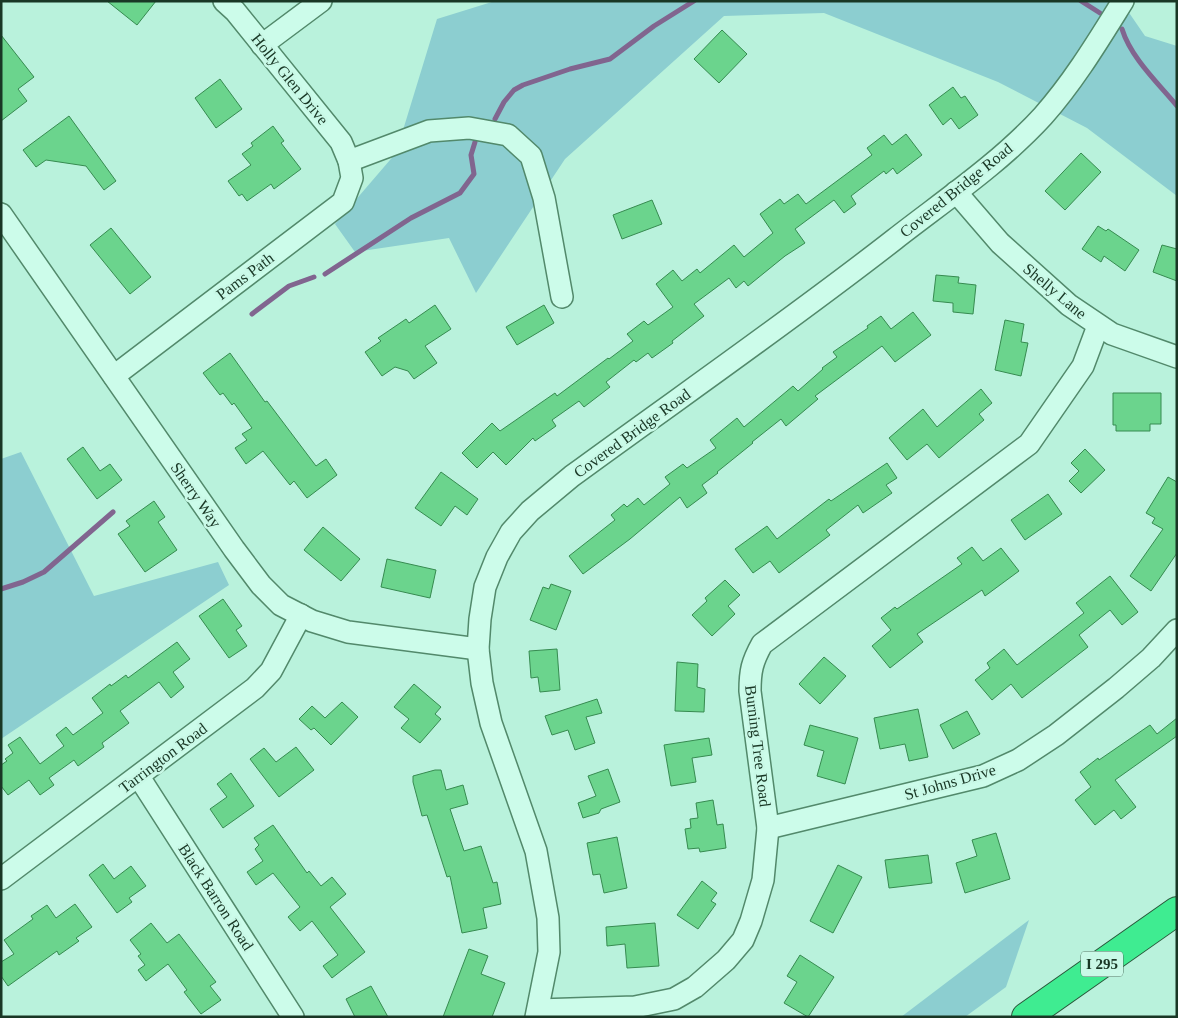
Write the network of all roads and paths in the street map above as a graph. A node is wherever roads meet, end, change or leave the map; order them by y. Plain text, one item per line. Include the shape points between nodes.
1 (224, 1) edge
2 (321, 1) edge
3 (1123, 1) edge
4 (262, 44) junction
5 (349, 161) junction
6 (956, 192) junction
7 (1, 214) edge
8 (562, 297) dead end
9 (1098, 326) junction
10 (1177, 357) edge
11 (114, 376) junction
12 (301, 615) junction
13 (1177, 630) edge
14 (478, 649) junction
15 (139, 777) junction
16 (768, 828) junction
17 (1, 879) edge
18 (1177, 911) edge
19 (537, 1014) edge
20 (293, 1017) edge
21 (1026, 1017) edge

1 - 4 street, Holly Glen Drive
2 - 4 street
3 - 6 street, Covered Bridge Road via 1068,86 1043,116
4 - 5 street, Holly Glen Drive via 341,142
5 - 8 street via 430,131 469,128 508,135 531,156 544,198
5 - 11 street, Pams Path via 352,178 343,202
6 - 9 street, Shelly Lane via 1000,242 1043,283
6 - 14 street, Covered Bridge Road via 848,276 572,476 530,511 511,532 485,587
7 - 11 street, Sherry Way
9 - 10 street, Shelly Lane
9 - 16 street, Burning Tree Road via 1083,366 1029,444 762,644 750,672 750,691
11 - 12 street, Sherry Way via 261,585 282,605
12 - 14 street, Sherry Way via 348,632
12 - 15 street, Tarrington Road via 270,671 255,688
13 - 16 street, St Johns Drive via 1116,688 1018,760 984,776
14 - 19 street, Covered Bridge Road via 492,723 536,851 548,918 549,952
15 - 17 street, Tarrington Road
15 - 20 street, Black Barron Road
16 - 19 street, Burning Tree Road via 763,880 752,921 743,940 726,960 695,987 674,999 635,1007
18 - 21 highway, I 295

